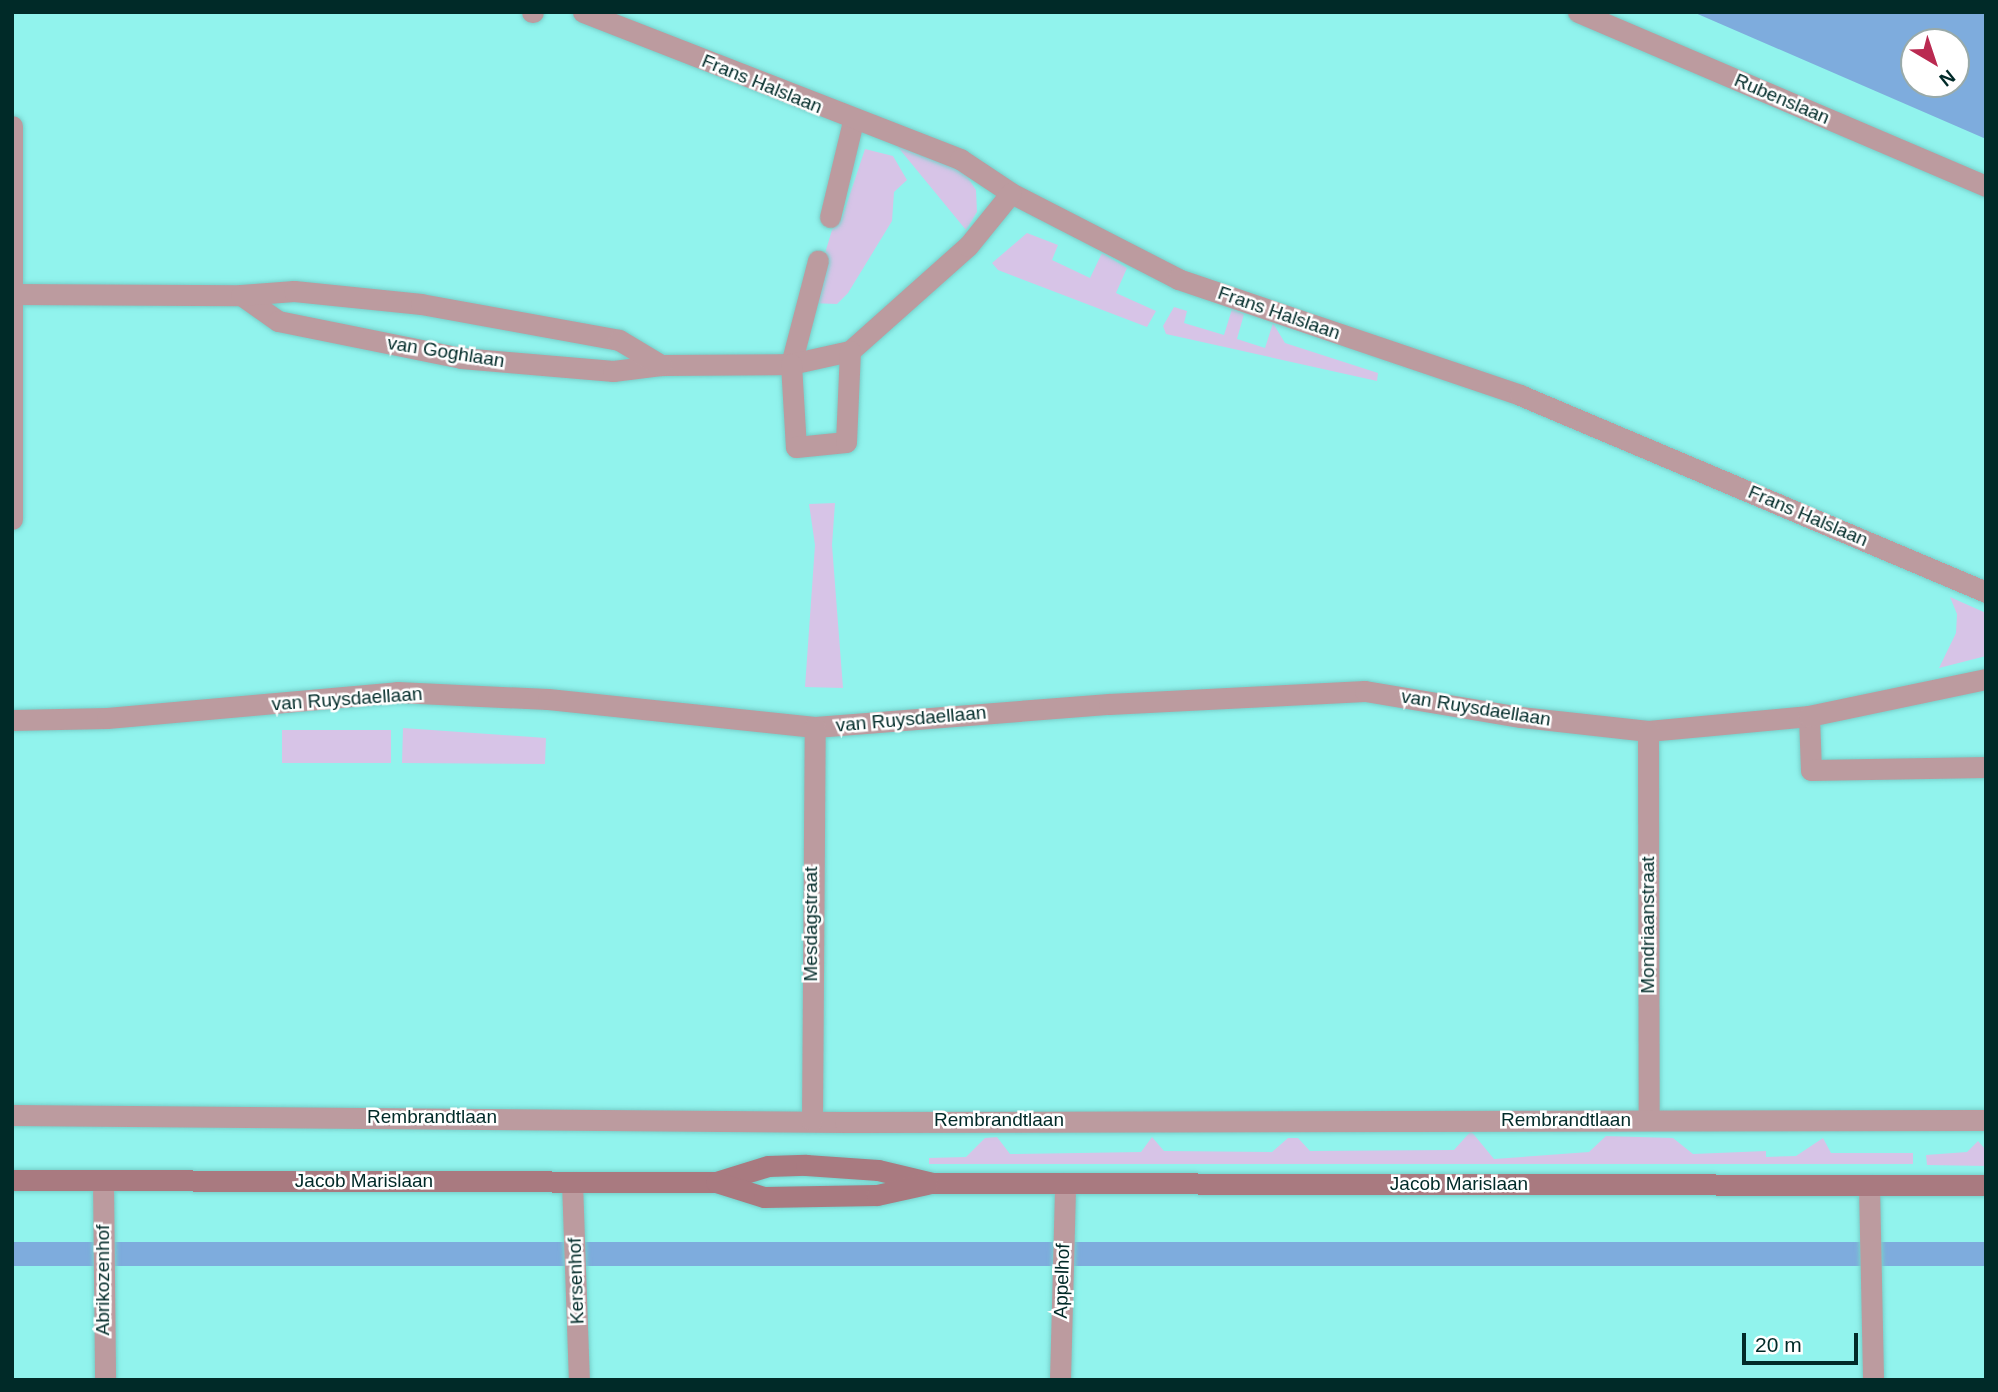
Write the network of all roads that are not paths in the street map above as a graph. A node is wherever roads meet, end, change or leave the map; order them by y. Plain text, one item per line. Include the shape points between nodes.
1 (583, 12) edge
2 (1578, 12) edge
3 (853, 121) junction
4 (12, 126) edge
5 (1986, 186) edge
6 (1011, 193) junction
7 (830, 218) dead end
8 (818, 260) dead end
9 (14, 294) edge
10 (241, 295) junction
11 (850, 351) junction
12 (791, 364) junction
13 (661, 365) junction
14 (12, 519) edge
15 (1986, 592) edge
16 (1986, 678) edge
17 (1809, 716) junction
18 (12, 720) edge
19 (815, 727) junction
20 (1648, 731) junction
21 (1986, 767) edge
22 (12, 1115) edge
23 (1649, 1119) junction
24 (812, 1120) junction
25 (1986, 1120) edge
26 (12, 1180) edge
27 (103, 1180) junction
28 (572, 1182) junction
29 (716, 1182) junction
30 (932, 1183) junction
31 (1065, 1183) junction
32 (1869, 1185) junction
33 (1986, 1185) edge
34 (105, 1380) edge
35 (579, 1380) edge
36 (1060, 1380) edge
37 (1873, 1380) edge

1 - 3 street, Frans Halslaan
2 - 5 street, Rubenslaan
3 - 6 street, Frans Halslaan via 960,159
3 - 7 street
4 - 9 street
6 - 11 street, van Goghlaan via 968,246
6 - 15 street, Frans Halslaan via 1178,279 1520,394
8 - 12 street
9 - 10 street
9 - 14 street
10 - 13 street via 294,291 421,304 619,340
10 - 13 street, van Goghlaan via 278,321 461,358 613,371
11 - 12 street, van Goghlaan
11 - 12 street via 846,442 796,447
12 - 13 street, van Goghlaan
16 - 17 street, van Ruysdaellaan
17 - 20 street, van Ruysdaellaan
17 - 21 street via 1811,770
18 - 19 street, van Ruysdaellaan via 107,718 397,692 548,699
19 - 20 street, van Ruysdaellaan via 1095,705 1366,691 1521,717
19 - 24 street, Mesdagstraat
20 - 23 street, Mondriaanstraat
22 - 24 street, Rembrandtlaan
23 - 24 street, Rembrandtlaan
23 - 25 street, Rembrandtlaan
26 - 27 main road, Jacob Marislaan
27 - 28 main road, Jacob Marislaan
27 - 34 street, Abrikozenhof
28 - 29 main road, Jacob Marislaan
28 - 35 street, Kersenhof
29 - 30 main road, Jacob Marislaan via 764,1197 877,1195
29 - 30 main road, Jacob Marislaan via 768,1166 806,1165 878,1170
30 - 31 main road, Jacob Marislaan
31 - 32 main road, Jacob Marislaan
31 - 36 street, Appelhof
32 - 33 main road, Jacob Marislaan
32 - 37 street

